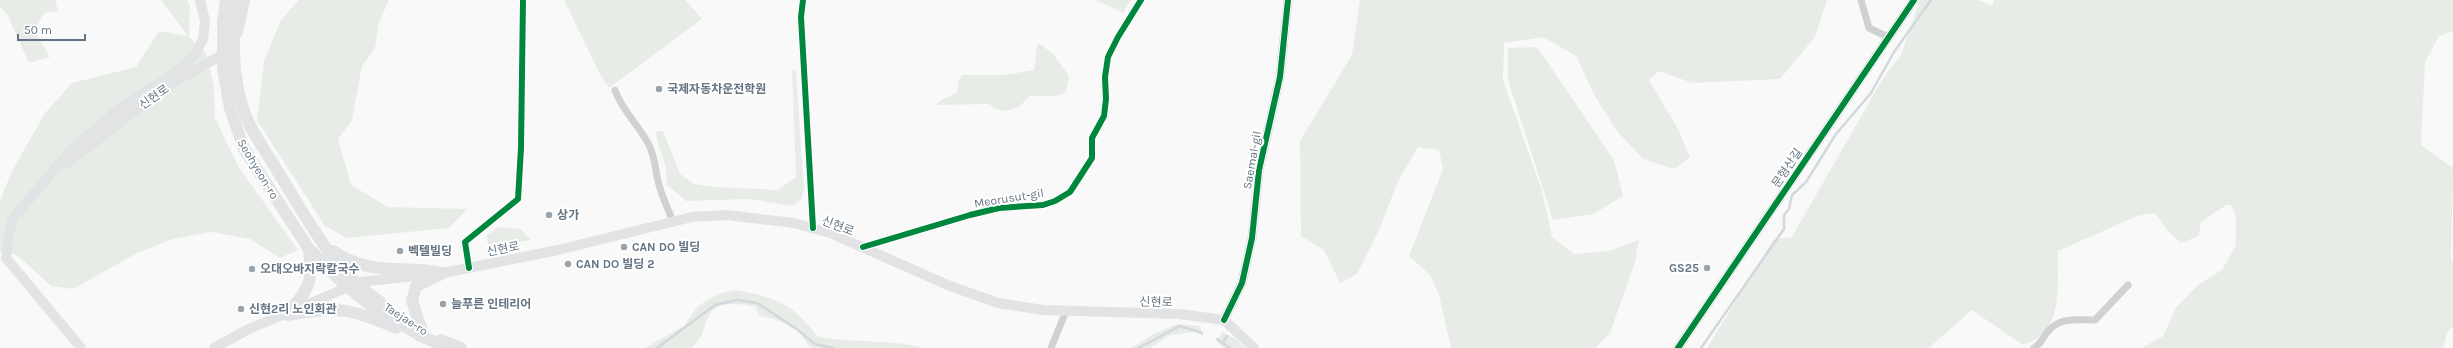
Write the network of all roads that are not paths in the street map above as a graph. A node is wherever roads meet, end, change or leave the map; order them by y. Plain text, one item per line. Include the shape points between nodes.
1 (200, 0) edge
2 (226, 0) edge
3 (237, 0) edge
4 (245, 0) edge
5 (523, 0) edge
6 (803, 0) edge
7 (1141, 0) edge
8 (1288, 0) edge
9 (1861, 0) edge
10 (1914, 0) edge
11 (1888, 37) junction
12 (615, 90) dead end
13 (42, 183) junction
14 (673, 222) junction
15 (813, 228) junction
16 (322, 244) junction
17 (863, 247) junction
18 (309, 250) junction
19 (3, 261) edge
20 (469, 268) junction
21 (443, 272) junction
22 (352, 285) junction
23 (2128, 285) dead end
24 (372, 301) joint
25 (1066, 311) junction
26 (286, 315) junction
27 (1224, 320) junction
28 (420, 333) junction
29 (2044, 345) edge
30 (220, 346) edge
31 (433, 346) edge
32 (81, 348) edge
33 (448, 348) edge
34 (461, 348) edge
35 (1050, 348) edge
36 (1254, 348) edge
37 (1678, 348) edge
38 (2034, 348) edge

1 - 13 main road, 신현로 via 205,21 203,39 196,54 171,76 120,108 72,149
2 - 18 main road, Seohyeon-ro via 223,68 236,129 244,149
3 - 16 main road, Seohyeon-ro via 234,55 243,108 252,129
4 - 13 main road, 신현로 via 238,34 220,56 166,87
5 - 20 street via 518,199 465,242
6 - 15 street via 801,25
7 - 17 street, Meorusut-gil via 1108,57 1104,116 1092,138 1092,158 1070,192 1043,205 999,208
8 - 27 street, Saemal-gil via 1280,76 1259,170 1252,238 1242,284
9 - 11 street via 1869,28
10 - 11 street, 문형산길
11 - 37 street, 문형산길
12 - 14 street via 620,104 643,132 650,146 658,181
13 - 19 main road, 신현로 via 13,218
14 - 15 main road, 신현로 via 692,217 727,215 794,223
14 - 20 main road, 신현로 via 558,250
15 - 17 main road, 신현로
16 - 21 main road via 350,262 365,267
16 - 22 main road, Seohyeon-ro
17 - 25 main road, 신현로 via 950,286 998,303
18 - 22 main road, Seohyeon-ro
18 - 26 main road via 312,275 310,283
19 - 32 main road, 신현로
20 - 21 main road, 신현로
21 - 22 main road, 신현로 via 370,280
21 - 28 main road via 416,286 412,301
22 - 24 main road, Seohyeon-ro
22 - 26 main road, 신현로
23 - 29 street via 2095,320 2067,319 2049,329
24 - 28 main road, Taejae-ro
25 - 27 main road, 신현로 via 1179,314
25 - 35 street
26 - 30 main road, 신현로 via 249,330
26 - 31 main road via 323,309 350,311 378,320
27 - 36 main road
28 - 31 main road
28 - 33 main road, Taejae-ro
28 - 34 main road, Taejae-ro
29 - 38 street

